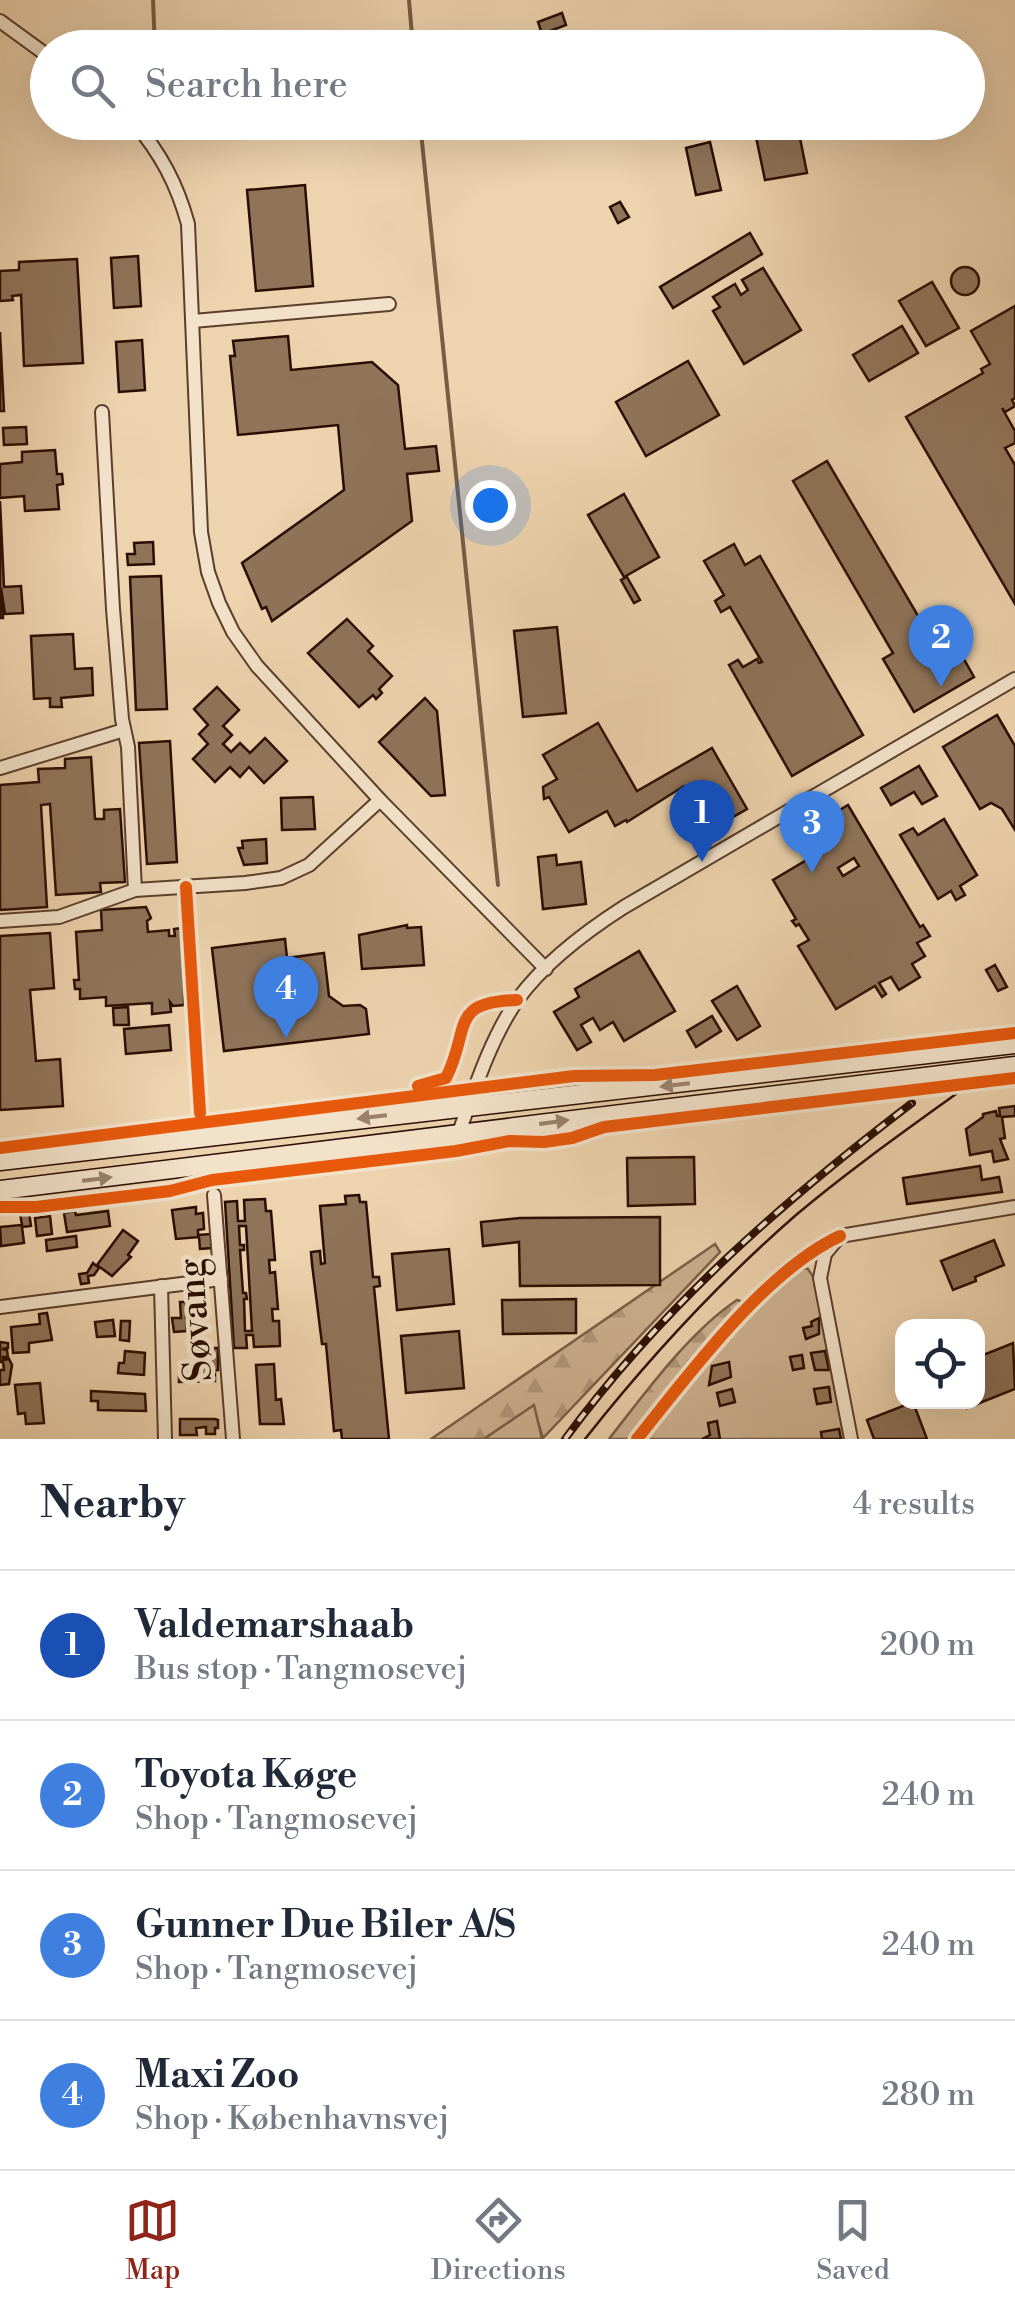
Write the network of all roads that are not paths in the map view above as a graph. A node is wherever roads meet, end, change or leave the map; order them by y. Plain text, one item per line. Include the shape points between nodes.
1 (0, 21) edge
2 (30, 43) edge
3 (147, 140) edge
4 (389, 304) dead end
5 (193, 321) junction
6 (102, 412) dead end
7 (1015, 680) edge
8 (124, 730) junction
9 (0, 768) edge
10 (380, 800) junction
11 (135, 890) junction
12 (0, 920) edge
13 (546, 969) junction
14 (1015, 1044) edge
15 (1015, 1066) edge
16 (469, 1106) junction
17 (458, 1136) junction
18 (0, 1162) edge
19 (0, 1190) edge
20 (214, 1196) dead end
21 (1015, 1206) edge
22 (221, 1279) junction
23 (161, 1286) junction
24 (0, 1307) edge
25 (166, 1439) edge
26 (233, 1439) edge
27 (852, 1439) edge

1 - 2 street
3 - 5 street via 180,192
4 - 5 street
5 - 10 street via 201,532 219,603 257,666
6 - 8 street
7 - 13 street via 620,910
8 - 9 street
8 - 11 street
10 - 11 street via 330,848 288,875
10 - 13 street
11 - 12 street via 59,917
13 - 16 street via 517,1000
14 -> 16 main road
17 -> 15 main road
16 - 17 street
16 -> 18 main road
19 -> 17 main road
20 - 22 street, Søvang
21 - 27 street via 840,1236 825,1254 820,1278
22 - 23 street
22 - 26 street, Søvang
23 - 24 street
23 - 25 street

